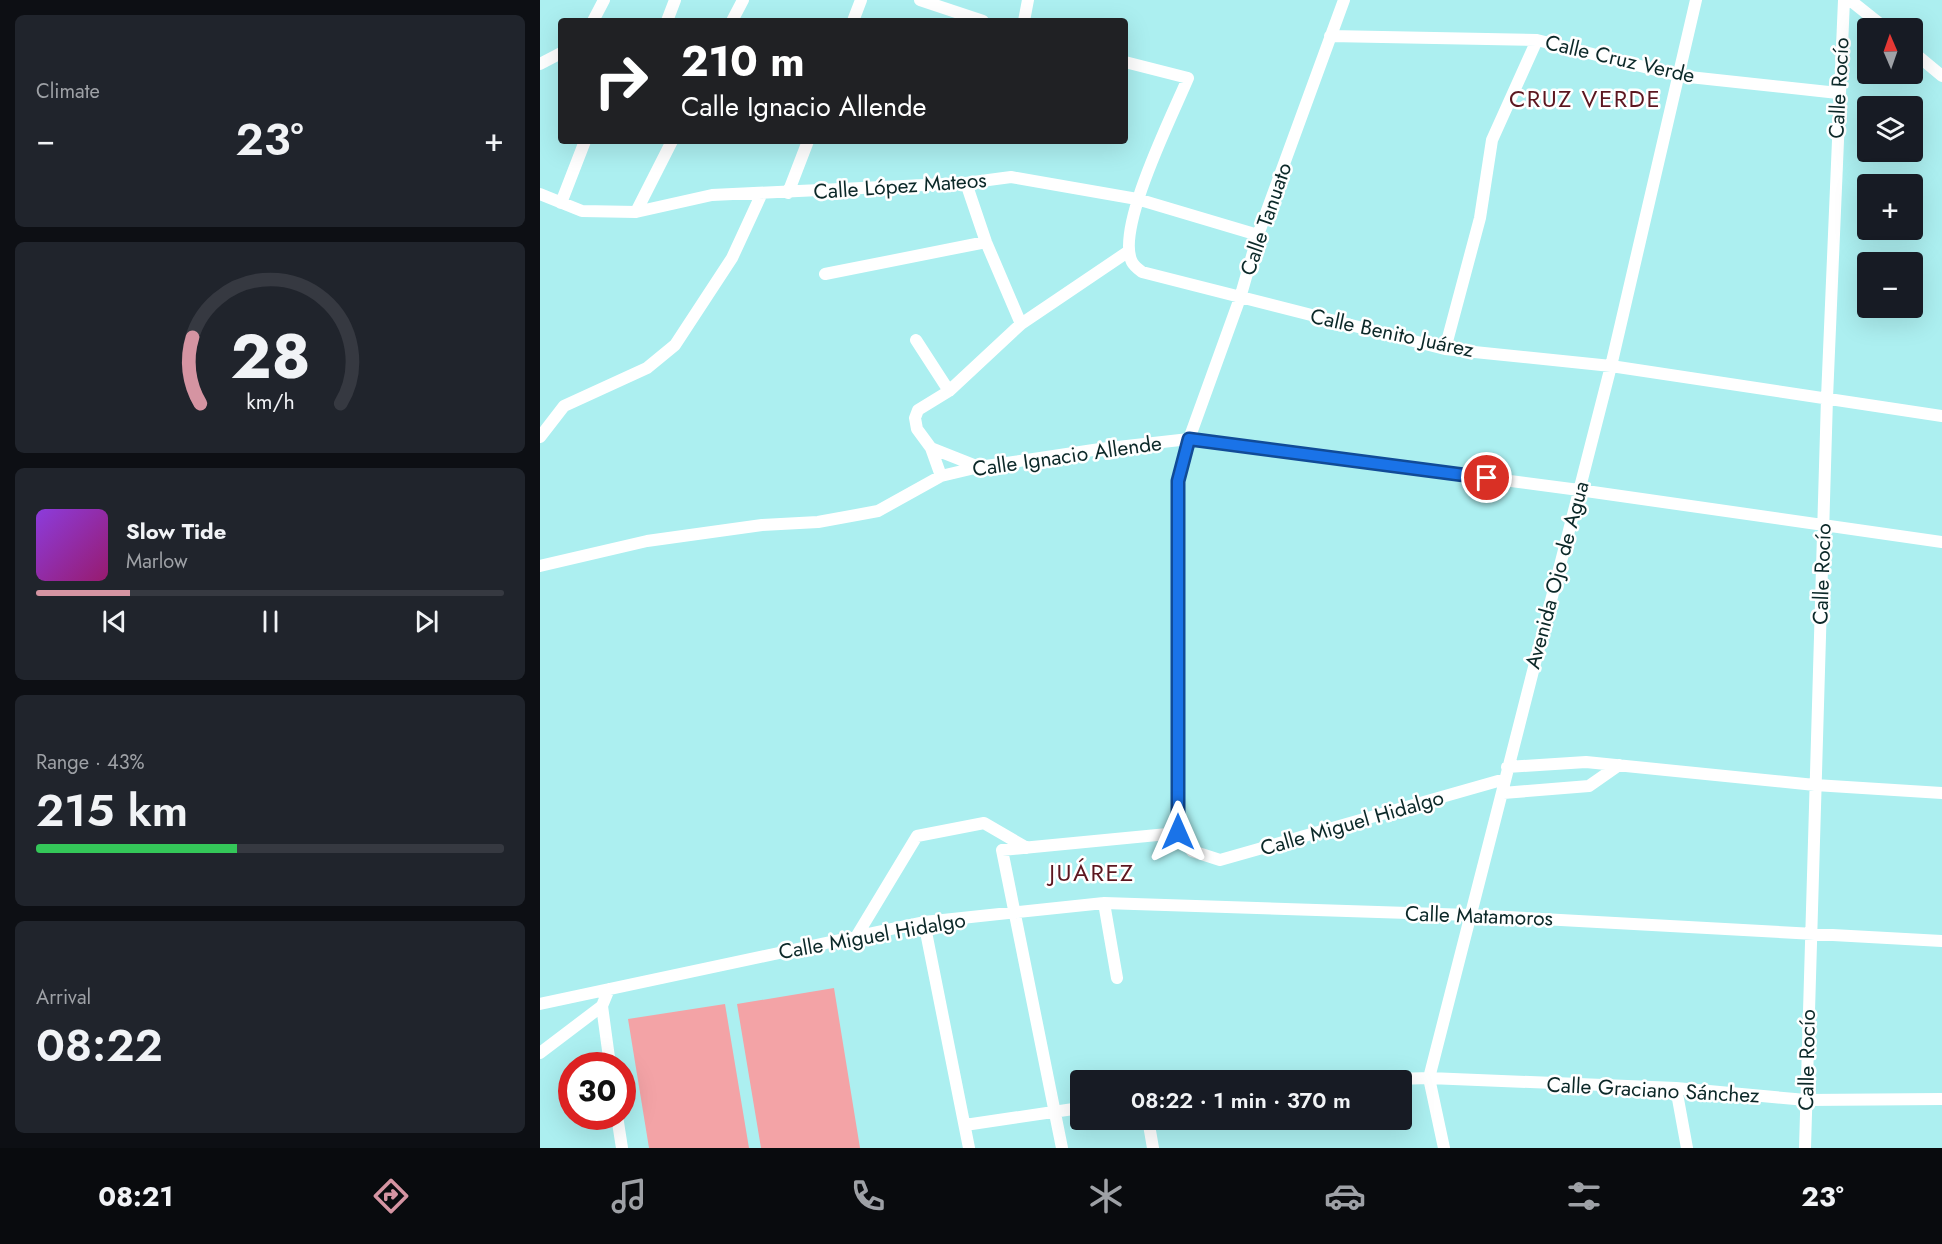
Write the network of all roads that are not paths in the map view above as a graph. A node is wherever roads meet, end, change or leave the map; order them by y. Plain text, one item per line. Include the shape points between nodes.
1 (604, 0) edge
2 (675, 0) edge
3 (743, 0) edge
4 (861, 0) edge
5 (920, 0) edge
6 (1028, 0) edge
7 (1344, 0) edge
8 (1696, 0) edge
9 (1844, 0) edge
10 (1850, 0) edge
11 (595, 18) edge
12 (668, 18) edge
13 (734, 18) edge
14 (854, 18) edge
15 (974, 18) edge
16 (1025, 18) edge
17 (1872, 18) edge
18 (1330, 36) junction
19 (1537, 40) junction
20 (558, 55) edge
21 (1923, 60) edge
22 (1128, 63) edge
23 (540, 64) edge
24 (1680, 76) junction
25 (1942, 76) edge
26 (1838, 93) junction
27 (584, 144) edge
28 (670, 144) edge
29 (807, 144) edge
30 (966, 183) junction
31 (788, 193) junction
32 (540, 194) edge
33 (762, 194) junction
34 (1137, 199) junction
35 (561, 203) junction
36 (636, 212) junction
37 (1258, 235) junction
38 (986, 242) junction
39 (1129, 251) junction
40 (825, 274) dead end
41 (1240, 298) junction
42 (1021, 324) junction
43 (916, 340) dead end
44 (1446, 349) junction
45 (1611, 366) junction
46 (949, 391) junction
47 (1827, 398) junction
48 (1942, 417) edge
49 (540, 436) edge
50 (1189, 439) junction
51 (931, 448) junction
52 (979, 467) junction
53 (941, 476) junction
54 (1579, 490) junction
55 (1823, 524) junction
56 (1942, 542) edge
57 (540, 566) edge
58 (1619, 765) junction
59 (1506, 773) junction
60 (1815, 785) junction
61 (1503, 793) junction
62 (1942, 793) edge
63 (1178, 832) junction
64 (1027, 848) junction
65 (1104, 903) junction
66 (1016, 913) junction
67 (1470, 915) junction
68 (924, 922) junction
69 (1810, 933) junction
70 (856, 937) junction
71 (1942, 941) edge
72 (1117, 978) dead end
73 (609, 989) junction
74 (540, 1004) edge
75 (602, 1006) junction
76 (608, 1052) edge
77 (540, 1053) edge
78 (1429, 1078) junction
79 (1412, 1079) edge
80 (1676, 1088) junction
81 (1942, 1099) edge
82 (1806, 1100) junction
83 (1070, 1109) edge
84 (1056, 1111) junction
85 (965, 1125) junction
86 (619, 1130) edge
87 (1150, 1130) edge
88 (622, 1148) edge
89 (969, 1148) edge
90 (1062, 1148) edge
91 (1153, 1148) edge
92 (1444, 1148) edge
93 (1687, 1148) edge
94 (1805, 1148) edge

1 - 11 street
2 - 12 street
3 - 13 street
4 - 14 street
5 - 15 street
6 - 16 street
7 - 18 street, Calle Tanuato
8 - 24 street, Avenida Ojo de Agua
9 - 26 street, Calle Rocío
10 - 17 street
18 - 19 street, Calle Cruz Verde
18 - 37 street, Calle Tanuato
19 - 24 street, Calle Cruz Verde
19 - 44 street via 1492,140 1480,218
20 - 23 street
21 - 25 street
22 - 34 street via 1188,78
24 - 26 street, Calle Cruz Verde
24 - 45 street, Avenida Ojo de Agua
26 - 47 street, Calle Rocío
27 - 35 street
28 - 36 street
29 - 31 street
30 - 31 street, Calle López Mateos
30 - 34 street, Calle López Mateos via 1011,177
30 - 38 street
31 - 33 street, Calle López Mateos
32 - 35 street, Calle López Mateos
33 - 36 street, Calle López Mateos via 712,195
33 - 49 street via 732,258 675,345 647,368 564,406
34 - 37 street, Calle López Mateos
34 - 39 street
35 - 36 street, Calle López Mateos via 582,211
37 - 41 street, Calle Tanuato
38 - 40 street
38 - 42 street
39 - 41 street, Calle Benito Juárez via 1132,264 1142,272
39 - 42 street
41 - 44 street, Calle Benito Juárez
41 - 50 street, Calle Tanuato
42 - 46 street
43 - 46 street
44 - 45 street, Calle Benito Juárez
45 - 47 street, Calle Benito Juárez
45 - 54 street, Avenida Ojo de Agua
46 - 51 street via 918,410 915,418 917,429
47 - 48 street, Calle Benito Juárez
47 - 55 street, Calle Rocío
50 - 52 street, Calle Ignacio Allende
50 - 54 street, Calle Ignacio Allende
50 - 63 street, Calle Tanuato via 1178,481
51 - 52 street
51 - 53 street
52 - 53 street, Calle Ignacio Allende
53 - 57 street, Calle Ignacio Allende via 878,511 818,522 762,525 648,541
54 - 55 street, Calle Ignacio Allende
54 - 59 street, Avenida Ojo de Agua
55 - 56 street, Calle Ignacio Allende
55 - 60 street, Calle Rocío
58 - 59 street, Calle Miguel Hidalgo via 1586,762
58 - 60 street, Calle Miguel Hidalgo
58 - 61 street via 1589,786
59 - 61 street, Avenida Ojo de Agua
59 - 63 street, Calle Miguel Hidalgo via 1220,860 1192,851
60 - 62 street, Calle Miguel Hidalgo
60 - 69 street, Calle Rocío
61 - 67 street, Avenida Ojo de Agua
63 - 64 street
64 - 66 street via 1002,850
64 - 70 street via 984,823 917,836
65 - 66 street, Calle Matamoros
65 - 67 street, Calle Matamoros
65 - 72 street
66 - 68 street, Calle Miguel Hidalgo
66 - 84 street
67 - 69 street, Calle Matamoros
67 - 78 street, Avenida Ojo de Agua
68 - 70 street, Calle Miguel Hidalgo
68 - 85 street
69 - 71 street, Calle Matamoros
69 - 82 street, Calle Rocío
70 - 73 street, Calle Miguel Hidalgo
73 - 74 street, Calle Miguel Hidalgo
73 - 75 street
75 - 76 street
75 - 77 street
78 - 79 street, Calle Graciano Sánchez
78 - 80 street, Calle Graciano Sánchez
78 - 92 street, Avenida Ojo de Agua
80 - 82 street, Calle Graciano Sánchez
80 - 93 street
81 - 82 street, Calle Graciano Sánchez
82 - 94 street, Calle Rocío
83 - 84 street
84 - 85 street
84 - 90 street
85 - 89 street
86 - 88 street
87 - 91 street

